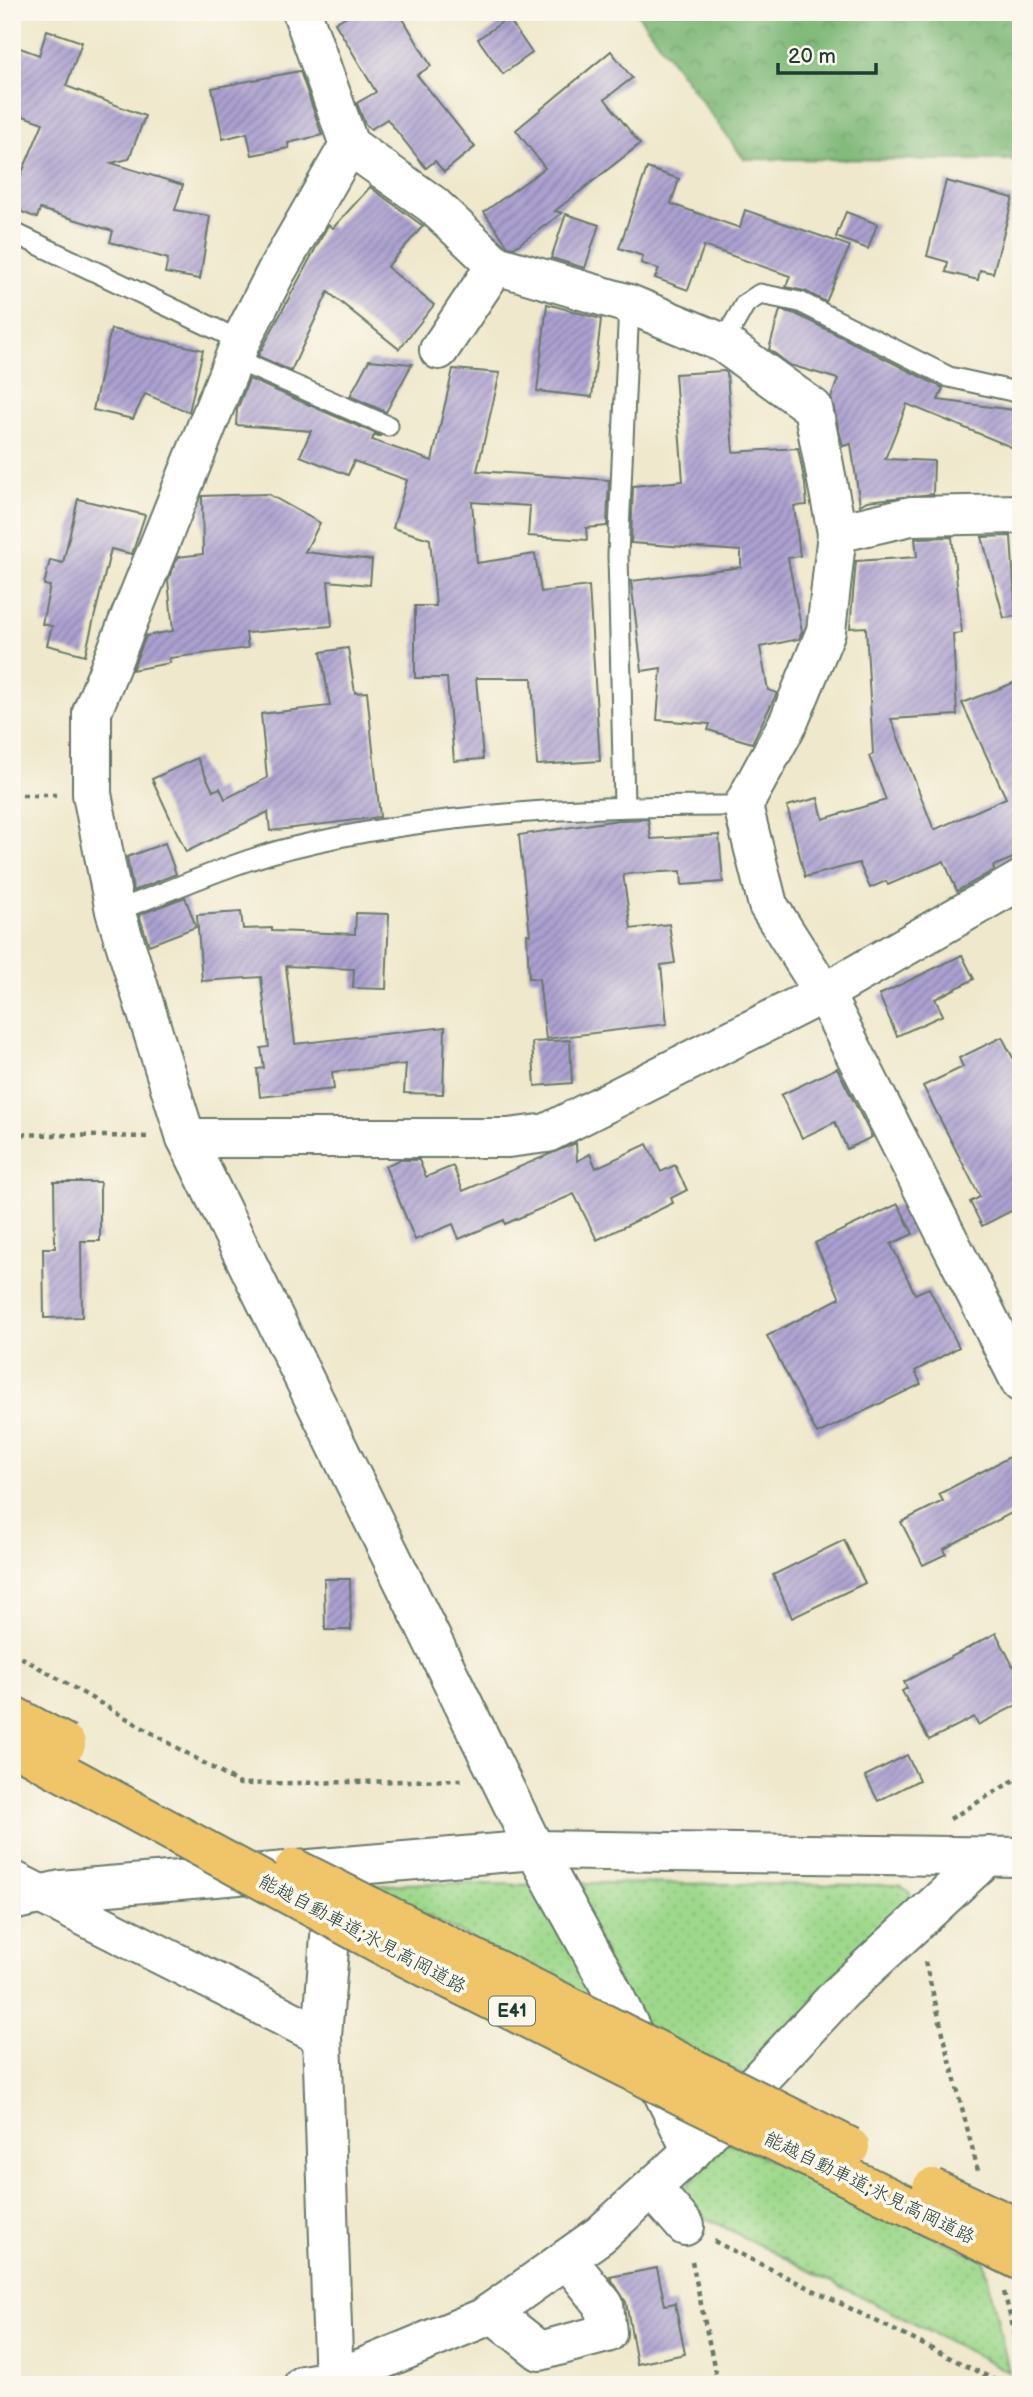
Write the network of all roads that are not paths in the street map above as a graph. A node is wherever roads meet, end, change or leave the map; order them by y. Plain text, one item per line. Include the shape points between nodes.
1 (302, 12) edge
2 (349, 145) junction
3 (12, 232) edge
4 (496, 265) junction
5 (629, 304) junction
6 (723, 343) junction
7 (237, 350) junction
8 (439, 350) dead end
9 (1021, 393) edge
10 (388, 426) dead end
11 (1021, 514) edge
12 (837, 533) junction
13 (624, 805) junction
14 (743, 806) junction
15 (1021, 880) edge
16 (115, 911) junction
17 (824, 993) junction
18 (186, 1138) junction
19 (1021, 1382) edge
20 (12, 1715) edge
21 (12, 1745) edge
22 (535, 1850) junction
23 (1005, 1857) edge
24 (335, 1867) junction
25 (21, 1892) edge
26 (322, 2036) junction
27 (692, 2151) junction
28 (652, 2188) junction
29 (685, 2226) road end
30 (1021, 2229) edge
31 (567, 2259) junction
32 (1012, 2272) edge
33 (491, 2312) junction
34 (323, 2383) edge

1 - 2 street
2 - 4 street via 433,205
2 - 7 street
3 - 7 lane
4 - 5 street
4 - 8 street
5 - 6 street
5 - 13 lane via 618,555
6 - 9 lane via 746,304 760,294 800,302 950,377
6 - 12 street via 813,408
7 - 10 lane
7 - 16 street via 92,712 92,794
11 - 12 street via 911,516
12 - 14 street via 826,631 789,721
13 - 14 lane
13 - 16 lane via 391,825 286,849
14 - 17 street via 768,905
15 - 17 street
16 - 18 street
17 - 18 street via 547,1133 508,1138
17 - 19 street
18 - 22 street
20 - 30 highway, 能越自動車道;氷見高岡道路 / E41, bridge via 267,1855
21 - 32 highway, 能越自動車道;氷見高岡道路 / E41, bridge via 391,1950 699,2105
22 - 23 street
22 - 24 street
22 - 27 street
23 - 27 street via 915,1924 843,1990
24 - 25 street
24 - 26 street
25 - 26 street
26 - 34 street
27 - 28 street
28 - 29 street
28 - 31 street
31 - 33 street
31 - 33 street via 604,2305 607,2333 540,2351
33 - 34 street

